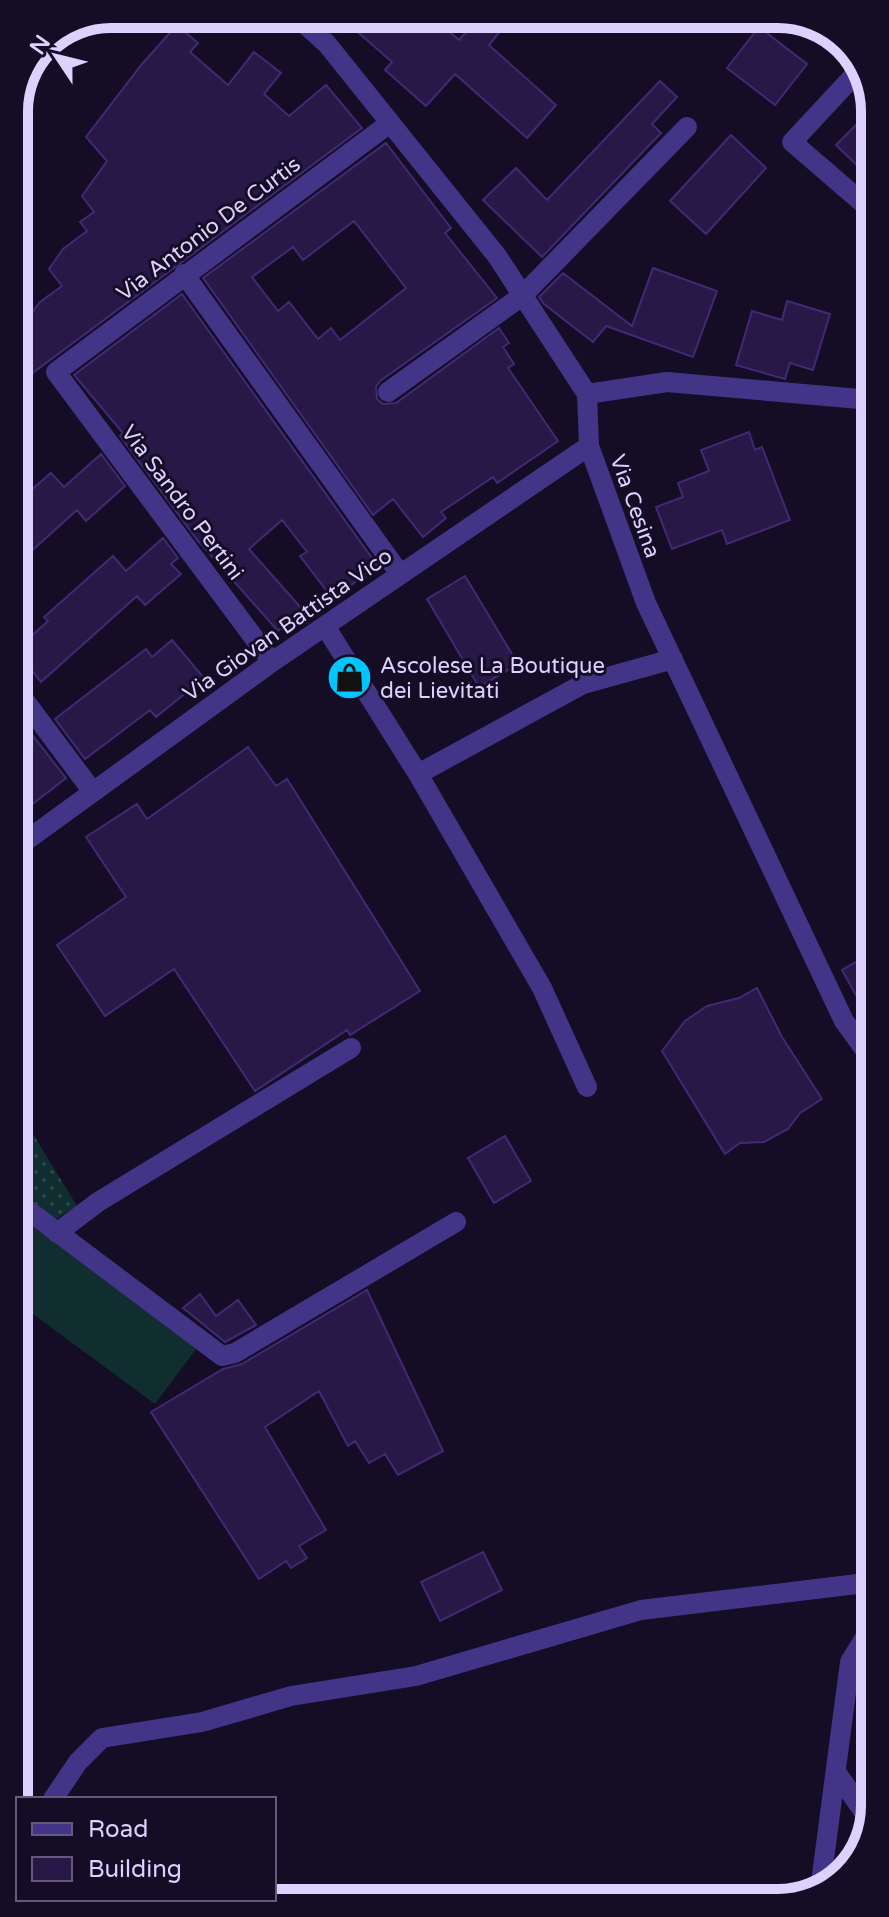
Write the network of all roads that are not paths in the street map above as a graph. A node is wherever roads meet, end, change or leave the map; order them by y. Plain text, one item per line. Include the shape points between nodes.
1 (309, 28) edge
2 (853, 76) edge
3 (390, 123) junction
4 (687, 127) dead end
5 (861, 202) edge
6 (184, 274) junction
7 (522, 296) junction
8 (56, 372) joint
9 (388, 392) dead end
10 (587, 394) junction
11 (861, 399) edge
12 (589, 446) junction
13 (400, 574) junction
14 (325, 626) junction
15 (673, 659) junction
16 (272, 662) junction
17 (28, 705) edge
18 (418, 774) junction
19 (93, 792) junction
20 (28, 839) edge
21 (861, 1044) edge
22 (351, 1048) dead end
23 (587, 1087) dead end
24 (28, 1211) edge
25 (456, 1222) dead end
26 (57, 1233) junction
27 (861, 1584) edge
28 (861, 1644) edge
29 (836, 1772) junction
30 (54, 1797) edge
31 (861, 1808) edge
32 (822, 1876) edge

1 - 3 street
2 - 5 street via 792,142
3 - 6 street, Via Antonio De Curtis
3 - 7 street via 497,256
4 - 7 street
6 - 8 street, Via Antonio De Curtis
6 - 13 street
7 - 9 street
7 - 10 street
8 - 16 street, Via Sandro Pertini
10 - 11 street via 667,382
10 - 12 street, Via Cesina
12 - 13 street, Via Giovan Battista Vico
12 - 15 street, Via Cesina via 646,603
13 - 14 street, Via Giovan Battista Vico
14 - 16 street, Via Giovan Battista Vico
14 - 18 street
15 - 18 street via 583,684
15 - 21 street, Via Cesina via 844,1021
16 - 19 street, Via Giovan Battista Vico
17 - 19 street
18 - 23 street via 542,988
19 - 20 street, Via Giovan Battista Vico
22 - 26 street via 98,1202
24 - 26 street
25 - 26 street via 222,1356
27 - 30 street via 641,1610 416,1676 291,1696 202,1722 102,1738
28 - 29 street via 850,1662
29 - 31 street
29 - 32 street

